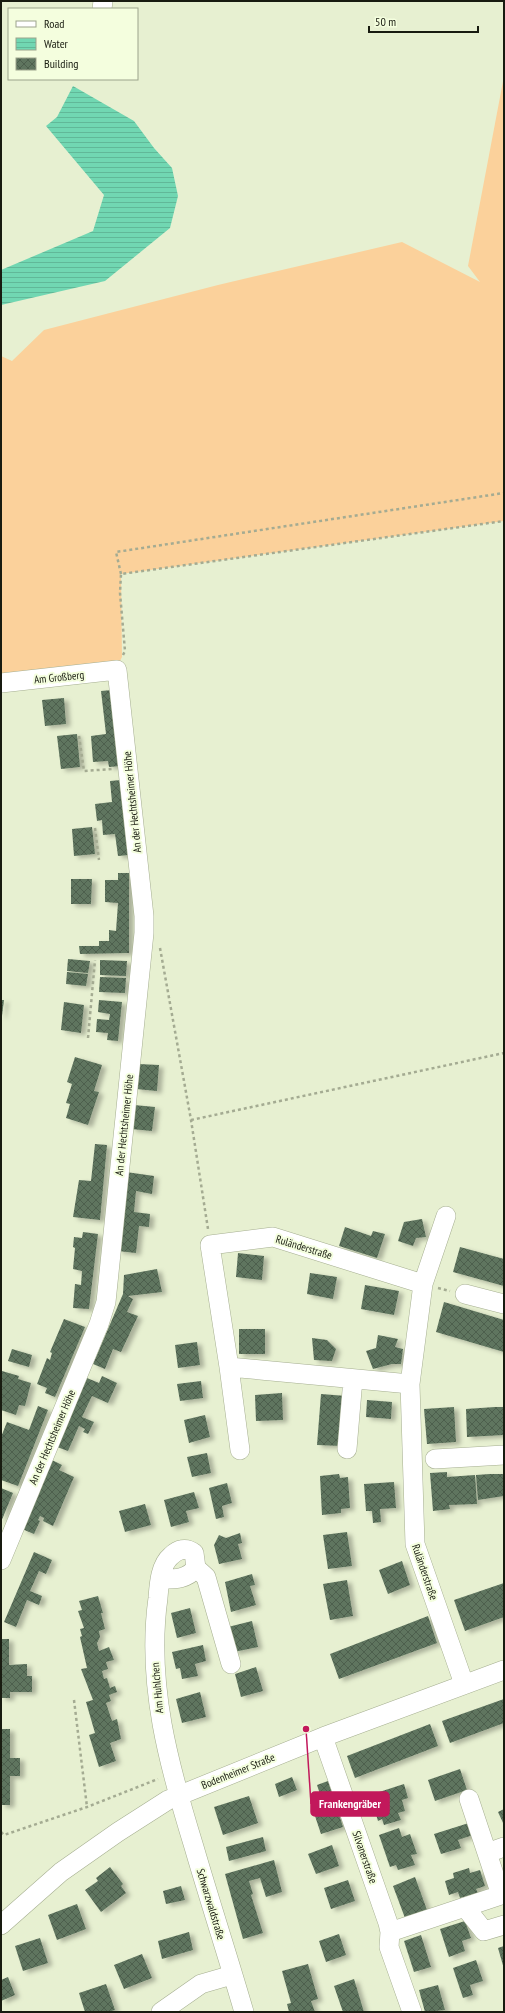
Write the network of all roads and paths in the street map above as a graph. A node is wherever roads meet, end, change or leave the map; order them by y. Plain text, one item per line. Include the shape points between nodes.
1 (504, 493) edge
2 (504, 521) edge
3 (121, 574) junction
4 (117, 670) junction
5 (1, 683) edge
6 (79, 736) dead end
7 (128, 767) junction
8 (95, 828) dead end
9 (99, 860) dead end
10 (159, 942) dead end
11 (95, 960) dead end
12 (88, 1038) dead end
13 (504, 1053) edge
14 (191, 1120) junction
15 (446, 1216) dead end
16 (210, 1245) junction
17 (423, 1284) junction
18 (464, 1294) joint
19 (504, 1304) edge
20 (229, 1368) junction
21 (354, 1379) junction
22 (410, 1384) junction
23 (347, 1449) dead end
24 (240, 1450) dead end
25 (504, 1455) edge
26 (435, 1459) dead end
27 (1, 1560) edge
28 (196, 1568) junction
29 (160, 1579) junction
30 (231, 1664) dead end
31 (504, 1670) edge
32 (464, 1684) junction
33 (74, 1700) dead end
34 (323, 1737) junction
35 (163, 1776) dead end
36 (178, 1795) junction
37 (468, 1799) dead end
38 (86, 1807) junction
39 (1, 1832) edge
40 (495, 1850) edge
41 (502, 1900) edge
42 (465, 1907) junction
43 (1, 1925) edge
44 (504, 1925) edge
45 (390, 1932) junction
46 (232, 1974) junction
47 (161, 2012) edge
48 (244, 2012) edge
49 (412, 2012) edge

1 - 3 path via 116,552
2 - 3 path
3 - 4 path via 125,651
4 - 5 street, Am Großberg
4 - 7 street, An der Hechtsheimer Höhe
6 - 7 path via 84,772
7 - 27 street, An der Hechtsheimer Höhe via 144,933 106,1302
8 - 9 path
10 - 14 path
11 - 12 path
13 - 14 path
14 - 16 path
15 - 17 street, Ruländerstraße
16 - 17 street, Ruländerstraße via 273,1237
16 - 20 street
17 - 18 path
17 - 22 street, Ruländerstraße
18 - 19 street
20 - 21 street
20 - 24 street
21 - 22 street
21 - 23 street
22 - 32 street, Ruländerstraße via 415,1544
25 - 26 street
28 - 29 street via 190,1575 182,1578
28 - 29 street, Am Huhlchen via 194,1553 189,1549 182,1549 167,1559
28 - 30 street via 206,1577
29 - 36 street, Am Huhlchen via 154,1627 155,1665 160,1718
31 - 32 street, Bodenheimer Straße
32 - 34 street, Bodenheimer Straße
33 - 38 path
34 - 36 street, Bodenheimer Straße
34 - 45 street, Silvanerstraße
35 - 38 path
36 - 43 street, Bodenheimer Straße via 154,1808 61,1872
36 - 46 street, Schwarzwaldstraße
37 - 40 street
38 - 39 path via 4,1835
40 - 41 street
41 - 42 street
42 - 44 street via 484,1931
42 - 45 street
45 - 49 street, Silvanerstraße via 389,1947
46 - 47 street via 201,1984
46 - 48 street, Schwarzwaldstraße

